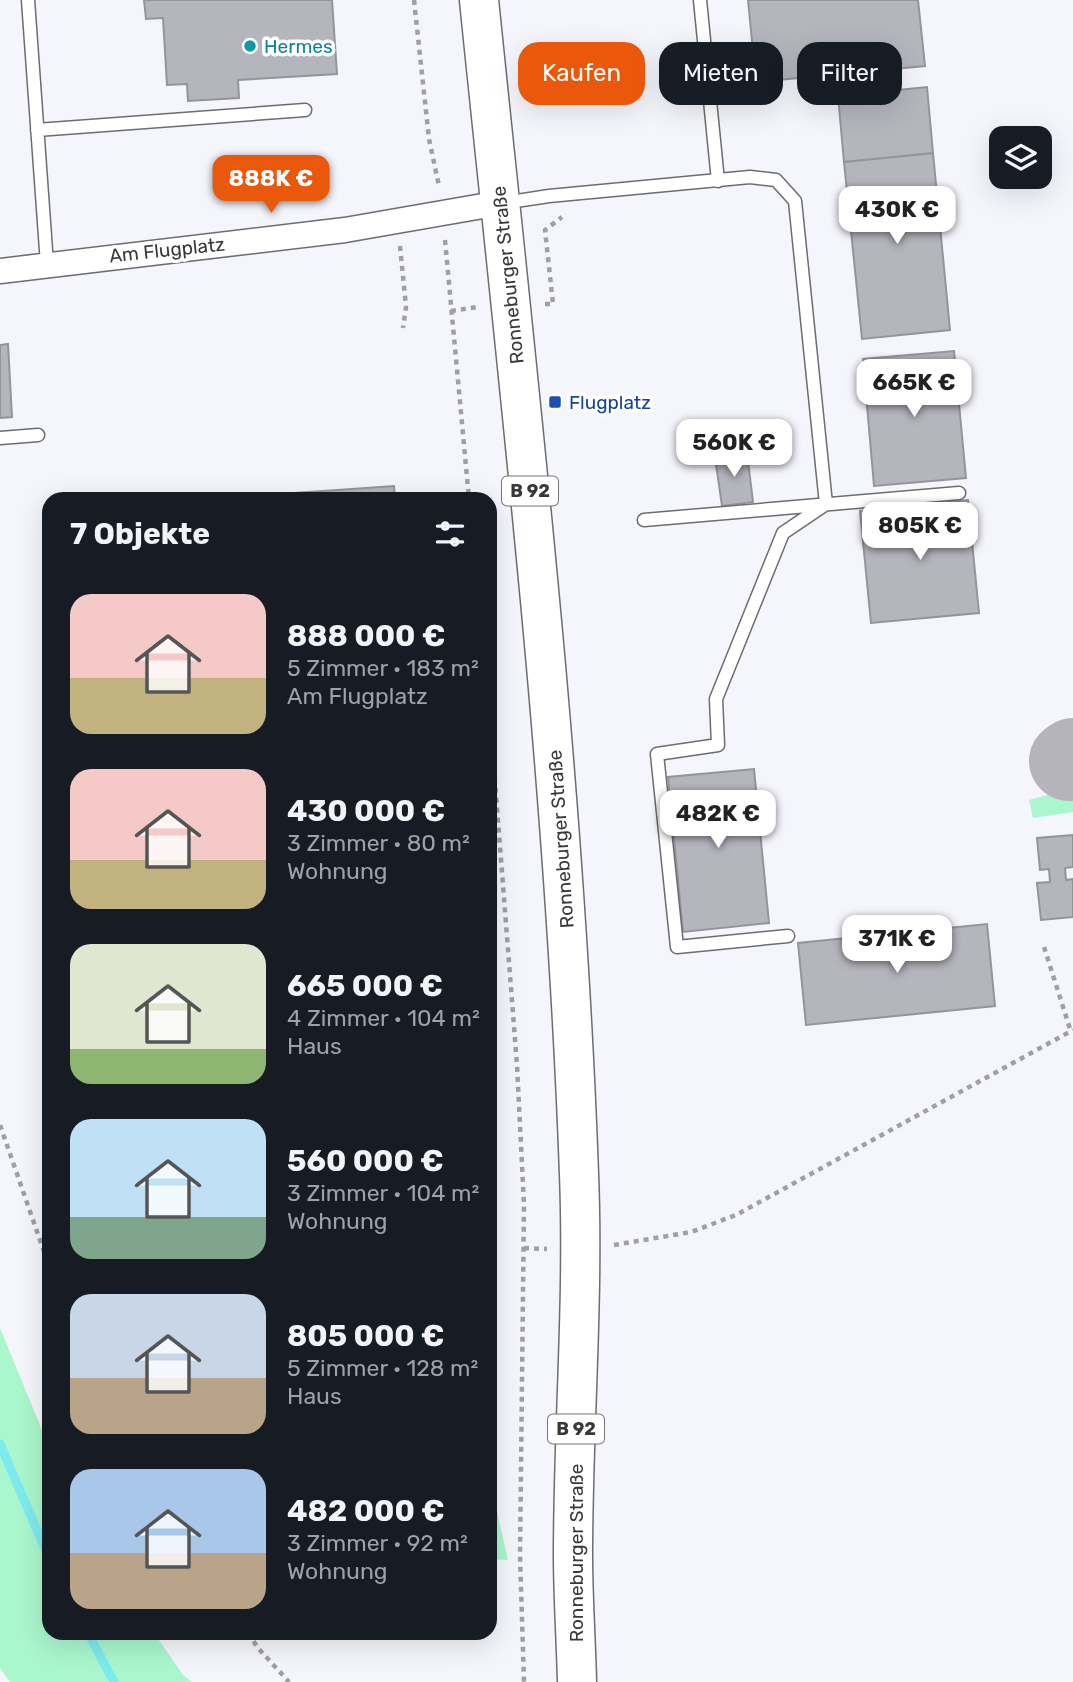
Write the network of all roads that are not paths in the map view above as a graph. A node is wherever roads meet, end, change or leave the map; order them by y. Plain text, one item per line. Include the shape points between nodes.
1 (28, 0) edge
2 (479, 0) edge
3 (700, 0) edge
4 (306, 110) dead end
5 (37, 131) junction
6 (718, 181) junction
7 (500, 203) junction
8 (47, 264) junction
9 (0, 271) edge
10 (38, 435) dead end
11 (0, 438) edge
12 (959, 493) dead end
13 (826, 505) junction
14 (644, 520) dead end
15 (788, 936) dead end
16 (577, 1682) edge

1 - 5 lane
2 - 7 main road, Ronneburger Straße / B 92
3 - 6 lane
4 - 5 lane
5 - 8 lane
6 - 7 lane
6 - 13 lane via 775,180 795,201
7 - 8 street, Am Flugplatz via 345,230
7 - 16 main road, Ronneburger Straße / B 92 via 558,778 579,1175 573,1556
8 - 9 street, Am Flugplatz
10 - 11 lane
12 - 13 lane
13 - 14 lane
13 - 15 lane via 783,533 716,699 718,745 657,754 677,947

